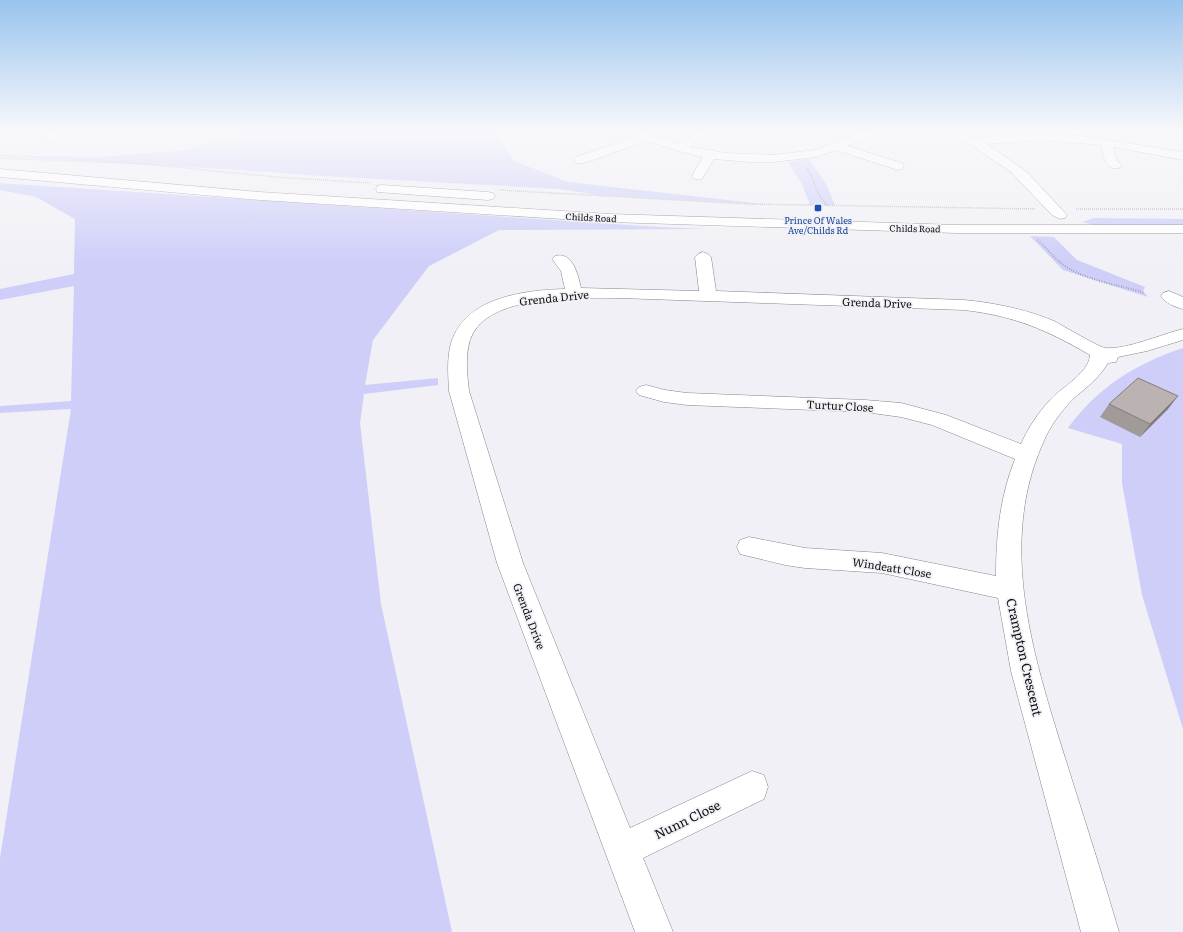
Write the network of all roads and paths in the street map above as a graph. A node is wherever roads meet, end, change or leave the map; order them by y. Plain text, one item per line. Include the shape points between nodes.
1 (26, 175) edge
2 (813, 175) edge
3 (1020, 175) edge
4 (372, 188) dead end
5 (1037, 190) junction
6 (502, 197) dead end
7 (667, 206) dead end
8 (714, 208) dead end
9 (1183, 209) edge
10 (1062, 213) junction
11 (826, 215) junction
12 (1080, 229) junction
13 (1183, 229) edge
14 (1034, 236) dead end
15 (703, 257) dead end
16 (560, 259) dead end
17 (1145, 293) dead end
18 (574, 294) junction
19 (708, 296) junction
20 (1183, 334) edge
21 (1100, 362) junction
22 (646, 391) dead end
23 (1026, 455) junction
24 (749, 547) dead end
25 (1010, 590) junction
26 (752, 787) dead end
27 (622, 850) junction
28 (654, 932) edge
29 (1100, 932) edge

1 - 11 street, Childs Road via 190,191 618,218
2 - 11 path via 815,189
3 - 5 street
4 - 6 street
5 - 10 street
5 - 10 street
7 - 11 street via 666,213 674,217 778,222
8 - 11 street, Childs Road
9 - 10 path
10 - 11 path
10 - 12 street
11 - 12 street, Childs Road via 958,229
12 - 13 street, Childs Road
14 - 17 path via 1067,267
15 - 19 street
16 - 18 street via 569,270
18 - 19 street, Grenda Drive
18 - 27 street, Grenda Drive via 513,301 481,315 469,326 462,340 458,377 462,405 510,563
19 - 21 street, Grenda Drive via 984,307 1011,312 1044,323
20 - 21 street via 1141,348 1131,356
21 - 23 street, Crampton Crescent via 1063,398 1038,432
22 - 23 street, Turtur Close via 687,399 865,406 901,410 939,420
23 - 25 street, Crampton Crescent via 1011,516
24 - 25 street, Windeatt Close via 792,556 882,563
25 - 29 street, Crampton Crescent via 1021,651 1038,717
26 - 27 street, Nunn Close
27 - 28 street, Grenda Drive

